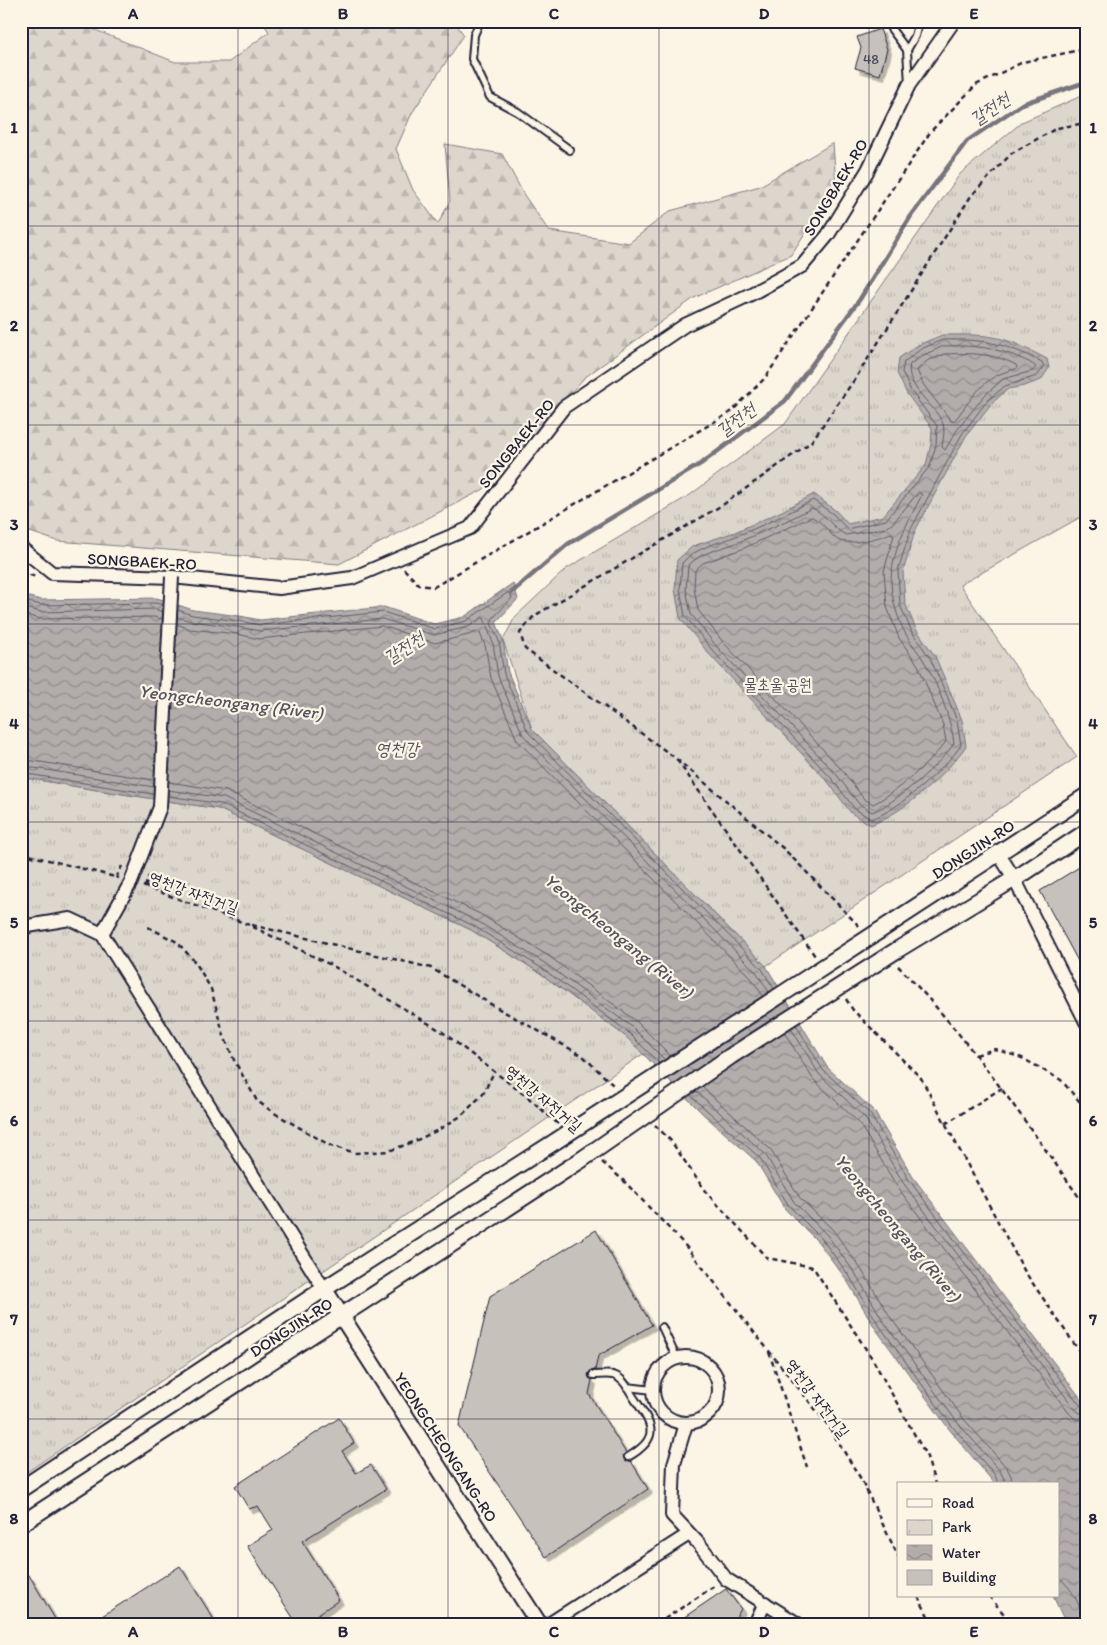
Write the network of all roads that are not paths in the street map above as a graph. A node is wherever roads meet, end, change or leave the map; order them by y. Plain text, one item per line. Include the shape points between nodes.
1 (480, 21) edge
2 (888, 21) edge
3 (919, 21) edge
4 (954, 21) edge
5 (907, 50) junction
6 (909, 85) junction
7 (570, 150) dead end
8 (21, 548) edge
9 (172, 577) junction
10 (1086, 796) edge
11 (1086, 832) edge
12 (998, 853) junction
13 (1014, 878) junction
14 (21, 930) edge
15 (102, 934) junction
16 (1086, 1022) edge
17 (324, 1289) junction
18 (341, 1316) junction
19 (662, 1327) dead end
20 (677, 1359) junction
21 (593, 1375) dead end
22 (627, 1388) junction
23 (653, 1390) junction
24 (686, 1424) junction
25 (628, 1457) dead end
26 (21, 1489) edge
27 (21, 1524) edge
28 (689, 1534) junction
29 (765, 1603) junction
30 (539, 1624) edge
31 (549, 1624) edge
32 (755, 1624) edge
33 (798, 1624) edge

1 - 7 lane via 474,34 472,59 490,97 518,112
2 - 5 lane
3 - 5 lane
4 - 6 street, SONGBAEK-RO
5 - 6 lane
6 - 9 street, SONGBAEK-RO via 868,170 828,235 802,266 685,325 564,407 470,528 352,578 279,588
8 - 9 street, SONGBAEK-RO via 52,573
9 - 15 street, bridge via 160,807 131,882
10 - 12 street, DONGJIN-RO
11 - 13 street
12 - 13 street
12 - 17 street, DONGJIN-RO, bridge
13 - 16 street
13 - 18 street, DONGJIN-RO, bridge via 731,1056 581,1160
14 - 15 street via 70,919
15 - 17 street
17 - 18 street, YEONGCHEONGANG-RO
17 - 26 street, DONGJIN-RO
18 - 27 street, DONGJIN-RO
18 - 30 street, YEONGCHEONGANG-RO
19 - 20 lane
20 - 23 street via 660,1370
20 - 24 street via 699,1360 715,1375 719,1386 714,1408 702,1419
21 - 22 lane via 613,1375
22 - 23 lane
22 - 25 lane via 650,1421 651,1429 644,1448
23 - 24 street via 659,1410 675,1422
24 - 28 street via 674,1464 672,1515
28 - 29 street via 726,1579
28 - 31 street
29 - 32 street
29 - 33 street

